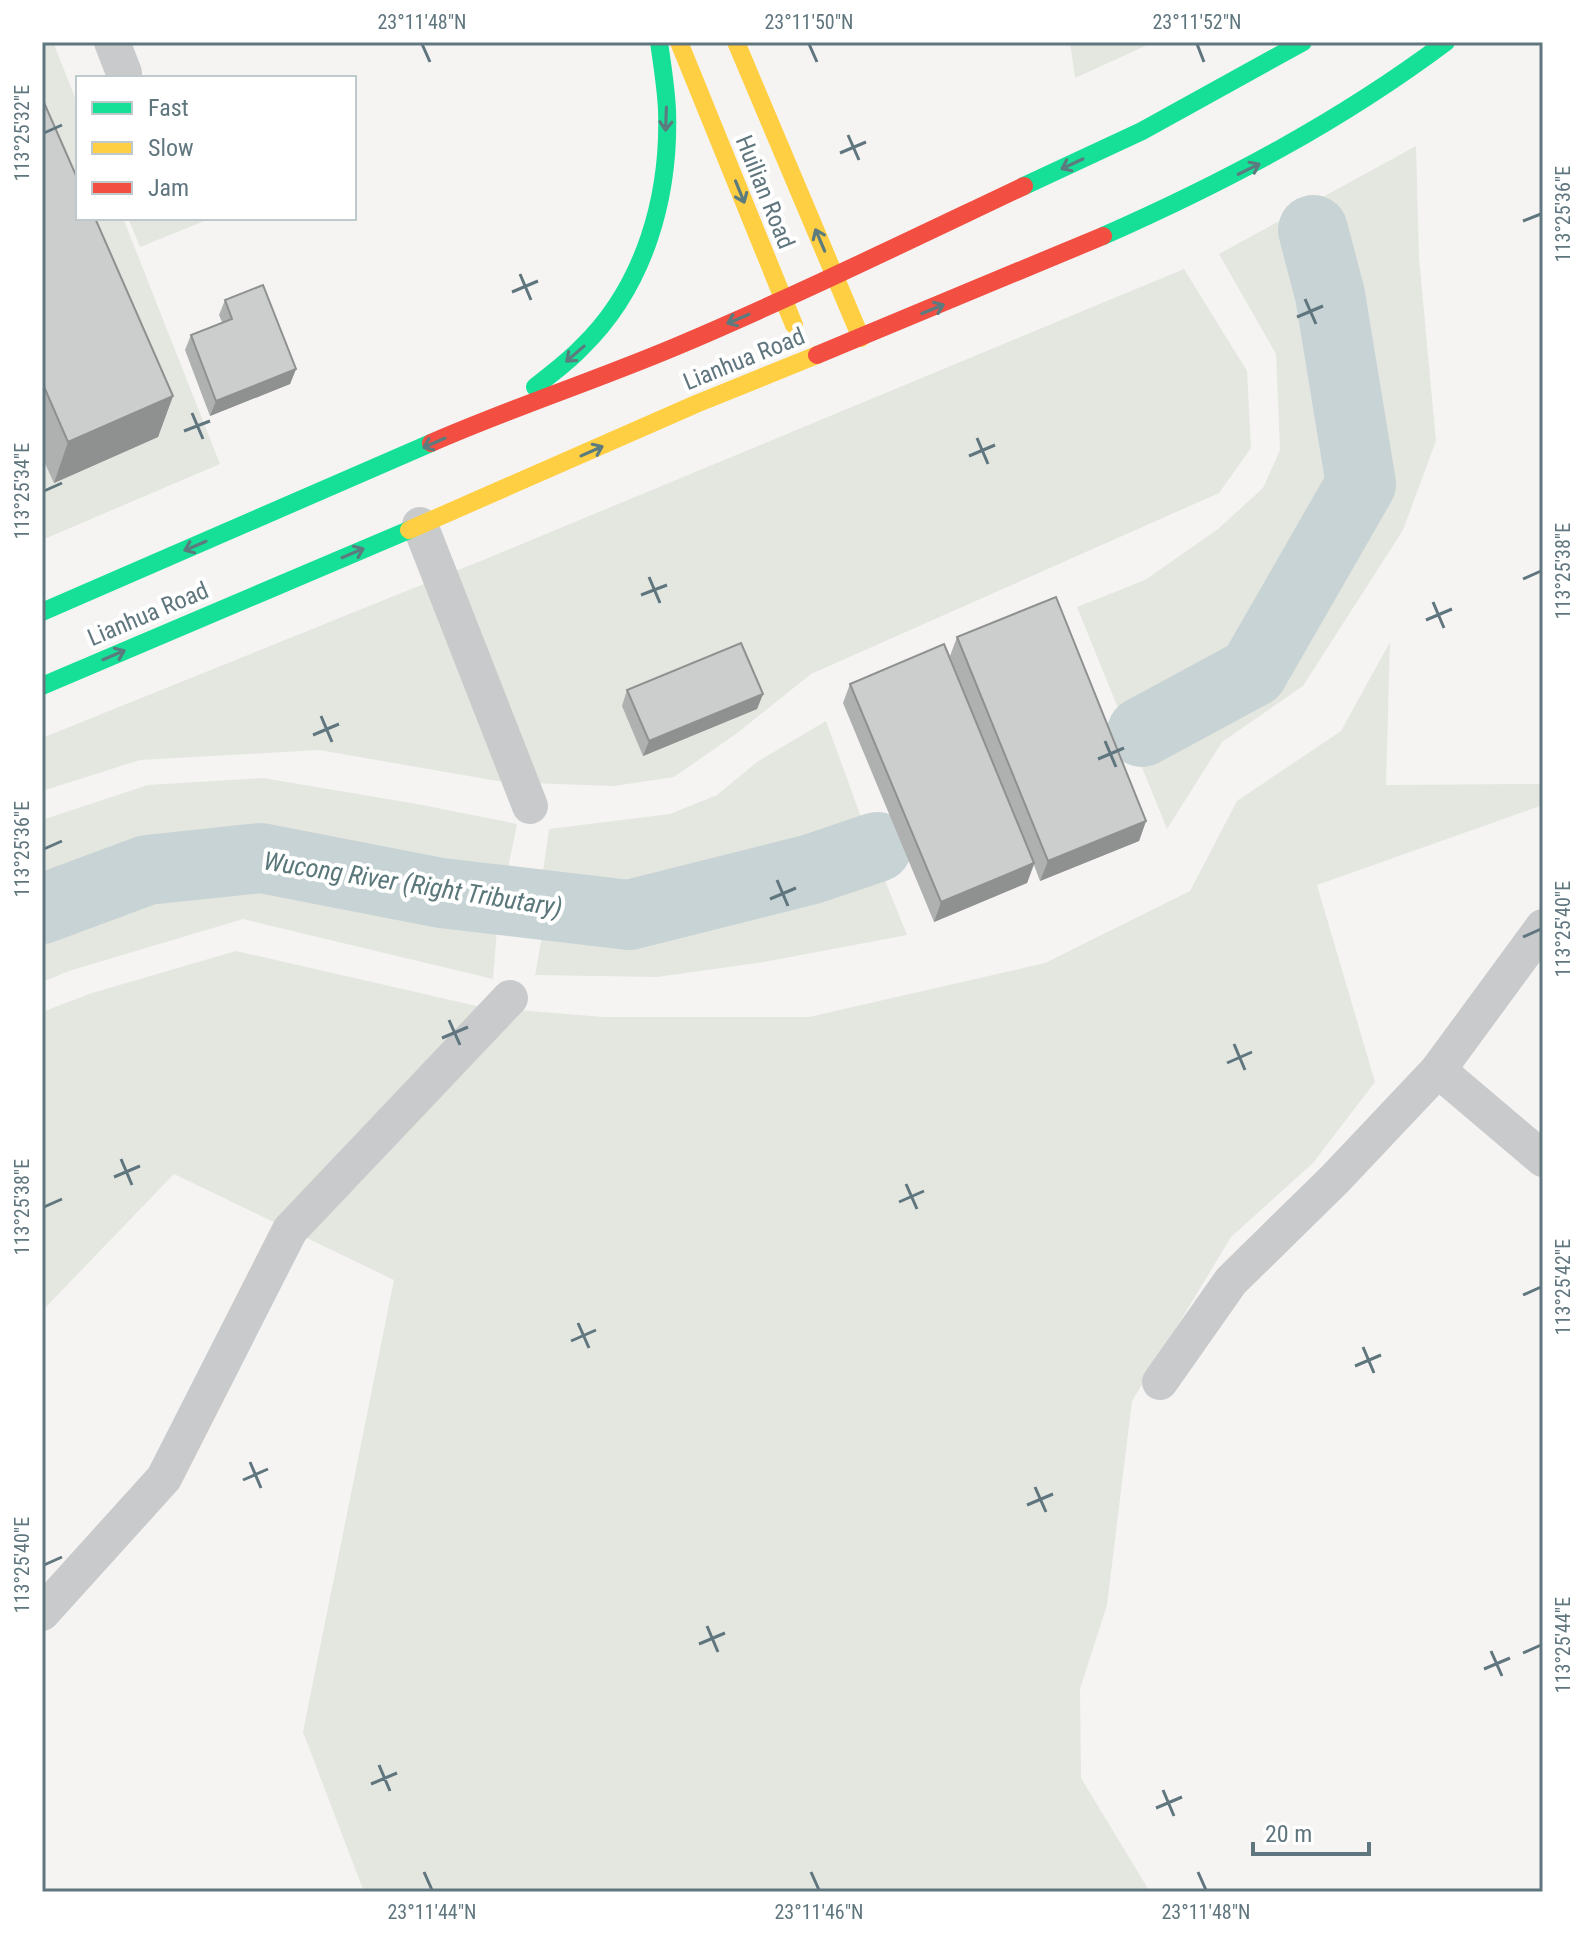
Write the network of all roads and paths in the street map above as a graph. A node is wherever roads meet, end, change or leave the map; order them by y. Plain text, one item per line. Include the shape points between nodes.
1 (659, 42) edge
2 (679, 42) edge
3 (736, 42) edge
4 (1303, 42) edge
5 (1446, 42) edge
6 (835, 276) junction
7 (783, 300) junction
8 (861, 338) junction
9 (808, 359) junction
10 (505, 411) junction
11 (420, 525) junction
12 (42, 612) edge
13 (42, 686) edge
14 (530, 806) dead end
15 (1543, 927) edge
16 (510, 998) dead end
17 (1438, 1070) junction
18 (1543, 1159) edge
19 (1160, 1382) dead end
20 (42, 1613) edge

1 -> 10 street via 667,110 662,184 635,277 583,347
2 -> 7 street, Huilian Road
6 -> 3 street, Huilian Road
4 -> 6 street, Lianhua Road via 1142,131
8 -> 5 street, Lianhua Road via 1179,203 1273,157 1404,75
6 - 7 street, Lianhua Road
6 - 8 street, Huilian Road
7 - 9 street, Huilian Road
7 -> 10 street, Lianhua Road
8 - 9 street, Lianhua Road
11 -> 9 street, Lianhua Road
10 -> 12 street, Lianhua Road
13 -> 11 street, Lianhua Road
11 - 14 street
15 - 17 street
16 - 20 street via 290,1230 164,1478
17 - 18 street
17 - 19 street via 1231,1281

